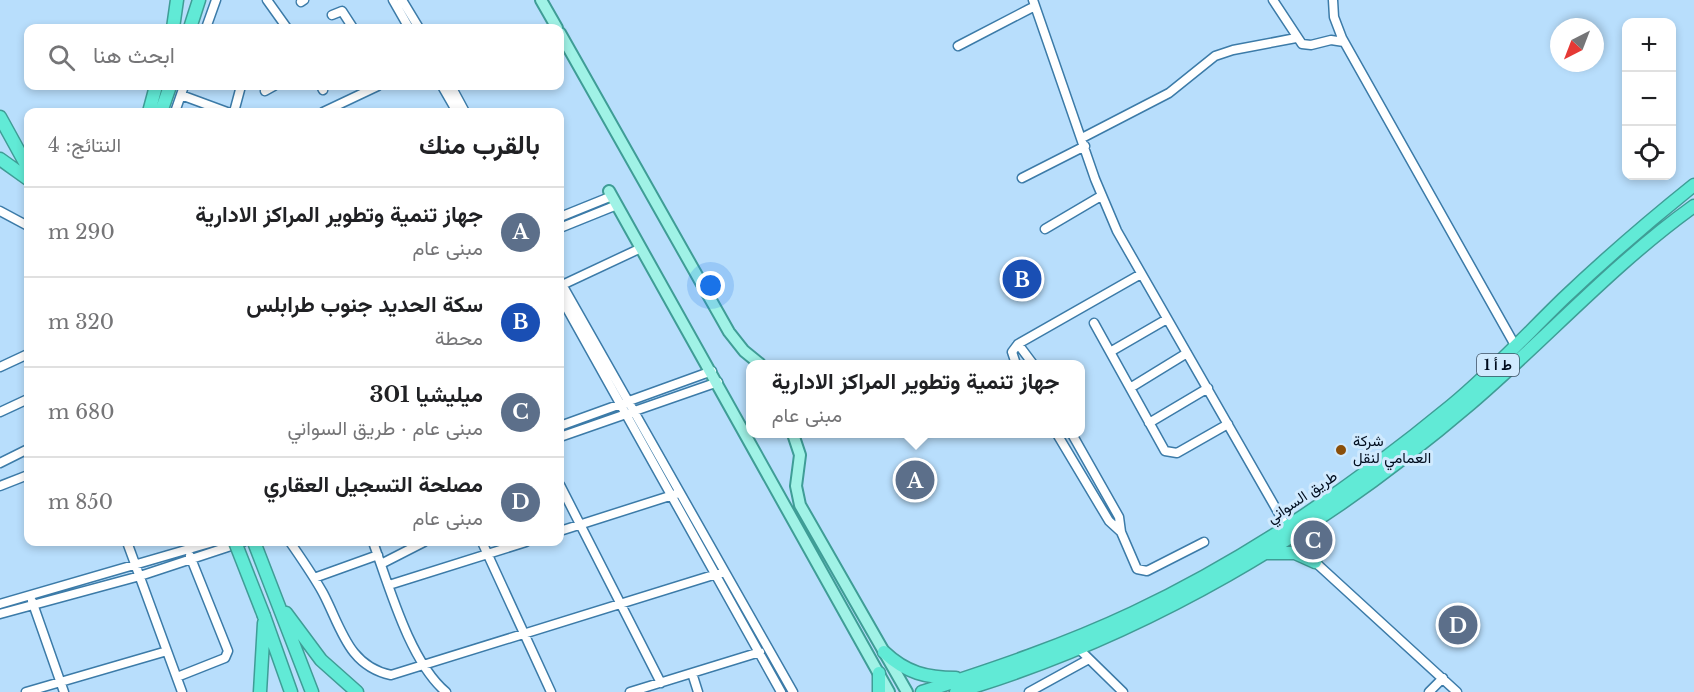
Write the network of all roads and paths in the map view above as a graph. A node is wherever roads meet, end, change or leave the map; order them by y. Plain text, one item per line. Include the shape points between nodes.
1 (177, 0) edge
2 (199, 0) edge
3 (216, 0) edge
4 (267, 0) edge
5 (393, 0) edge
6 (402, 0) edge
7 (541, 0) edge
8 (1273, 0) edge
9 (1334, 0) edge
10 (1034, 3) edge
11 (332, 15) dead end
12 (174, 24) edge
13 (191, 24) edge
14 (207, 24) edge
15 (284, 24) edge
16 (350, 24) edge
17 (407, 24) edge
18 (416, 24) edge
19 (555, 24) edge
20 (1296, 38) junction
21 (564, 40) edge
22 (1344, 42) junction
23 (958, 46) dead end
24 (155, 90) edge
25 (169, 90) edge
26 (183, 90) edge
27 (240, 90) edge
28 (370, 90) edge
29 (444, 90) edge
30 (453, 90) edge
31 (181, 95) junction
32 (150, 108) edge
33 (162, 108) edge
34 (176, 108) edge
35 (216, 108) edge
36 (235, 108) edge
37 (331, 108) edge
38 (455, 108) edge
39 (463, 108) edge
40 (0, 117) edge
41 (1084, 142) junction
42 (0, 159) edge
43 (24, 161) edge
44 (24, 176) edge
45 (1022, 178) dead end
46 (1694, 185) edge
47 (1101, 196) junction
48 (613, 197) junction
49 (1694, 206) edge
50 (0, 211) edge
51 (564, 215) edge
52 (24, 224) edge
53 (564, 226) edge
54 (1045, 229) dead end
55 (641, 248) junction
56 (1141, 274) junction
57 (564, 282) edge
58 (564, 291) edge
59 (564, 303) edge
60 (1167, 318) junction
61 (1094, 323) dead end
62 (1018, 344) junction
63 (1516, 347) junction
64 (1110, 352) junction
65 (1187, 353) junction
66 (24, 356) edge
67 (755, 360) edge
68 (1015, 360) edge
69 (1030, 360) edge
70 (0, 367) edge
71 (712, 371) junction
72 (718, 382) junction
73 (1130, 388) junction
74 (1208, 388) junction
75 (24, 401) edge
76 (625, 404) junction
77 (0, 412) edge
78 (630, 413) junction
79 (1149, 423) junction
80 (1228, 424) junction
81 (564, 425) edge
82 (746, 433) edge
83 (564, 437) edge
84 (748, 438) edge
85 (794, 438) edge
86 (1059, 438) edge
87 (1074, 438) edge
88 (24, 452) edge
89 (0, 463) edge
90 (24, 477) edge
91 (0, 486) edge
92 (564, 493) edge
93 (675, 494) junction
94 (1320, 517) junction
95 (579, 525) junction
96 (564, 530) edge
97 (1290, 530) junction
98 (1121, 532) junction
99 (1204, 542) dead end
100 (128, 546) edge
101 (200, 546) edge
102 (232, 546) edge
103 (237, 546) edge
104 (256, 546) edge
105 (293, 546) edge
106 (374, 546) edge
107 (413, 546) edge
108 (484, 546) edge
109 (513, 546) edge
110 (188, 550) junction
111 (488, 554) junction
112 (1263, 554) junction
113 (829, 557) junction
114 (379, 559) junction
115 (192, 560) junction
116 (816, 562) junction
117 (1314, 562) junction
118 (136, 566) junction
119 (720, 573) junction
120 (140, 576) junction
121 (314, 578) junction
122 (388, 585) junction
123 (30, 595) junction
124 (276, 600) junction
125 (0, 603) edge
126 (33, 604) junction
127 (620, 604) junction
128 (0, 614) edge
129 (264, 616) junction
130 (525, 633) junction
131 (1096, 635) junction
132 (1079, 649) junction
133 (167, 651) junction
134 (760, 652) junction
135 (884, 652) junction
136 (1089, 659) junction
137 (422, 665) junction
138 (692, 673) junction
139 (879, 673) junction
140 (177, 677) junction
141 (969, 677) junction
142 (1443, 678) junction
143 (60, 682) junction
144 (661, 683) junction
145 (636, 691) edge
146 (26, 692) edge
147 (64, 692) edge
148 (182, 692) edge
149 (260, 692) edge
150 (291, 692) edge
151 (312, 692) edge
152 (357, 692) edge
153 (446, 692) edge
154 (551, 692) edge
155 (698, 692) edge
156 (782, 692) edge
157 (793, 692) edge
158 (879, 692) edge
159 (890, 692) edge
160 (908, 692) edge
161 (922, 692) edge
162 (956, 692) edge
163 (1029, 692) edge
164 (1123, 692) edge
165 (1429, 692) edge
166 (1457, 692) edge

1 - 12 highway
2 - 13 highway
3 - 14 street
4 - 15 street
5 - 17 street
6 - 18 street
7 - 19 main road
8 - 20 street
9 - 22 street via 1336,24
10 - 23 street
10 - 41 street
11 - 16 street via 342,11
20 - 22 street via 1307,45 1328,40
20 - 41 street via 1215,56 1169,93
21 - 67 main road via 729,332
22 - 63 street
24 - 32 highway
25 - 33 highway
26 - 31 street
27 - 36 street
28 - 37 street
29 - 38 street
30 - 39 street
31 - 34 street
31 - 35 street
40 - 43 highway
41 - 45 street
41 - 47 street
42 - 44 highway
46 - 63 highway, طريق السواني / ط أ 1 via 1620,246
47 - 54 street
47 - 56 street
48 - 51 street
48 - 53 street
48 - 55 main road
49 - 94 highway, طريق السواني / ط أ 1 via 1632,256 1469,405
50 - 52 street
55 - 57 street
55 - 71 main road
56 - 60 street
56 - 62 street
58 - 76 street
59 - 76 street
60 - 64 street
60 - 65 street
61 - 64 street
62 - 68 street via 1012,352
62 - 69 street
63 - 97 highway, طريق السواني / ط أ 1 via 1457,402
64 - 73 street
65 - 73 street
65 - 74 street
66 - 70 street
71 - 72 main road
71 - 76 street
72 - 78 street
72 - 82 main road
73 - 79 street
74 - 79 street
74 - 80 street
75 - 77 street
76 - 78 street
76 - 81 street
78 - 83 street
78 - 93 street
79 - 80 street via 1163,448 1173,454
80 - 97 street
84 - 116 main road
85 - 113 main road via 801,461 796,486 798,501
86 - 98 street via 1109,521
87 - 98 street via 1119,517
88 - 89 street
90 - 91 street
92 - 95 street
93 - 95 street
93 - 119 street
94 - 97 highway, طريق السواني / ط أ 1
94 - 117 highway
95 - 96 street
95 - 127 street
97 - 112 highway, طريق السواني / ط أ 1
97 - 117 street
97 - 131 highway, طريق السواني / ط أ 1
98 - 99 street via 1137,569 1144,572
100 - 118 street
101 - 110 street
102 - 115 street
103 - 129 highway, bridge
104 - 124 highway
105 - 121 street
106 - 114 street
107 - 114 street
108 - 111 street
109 - 111 street
110 - 115 street
110 - 118 street
111 - 122 street
111 - 130 street
112 - 117 highway via 1285,551
112 - 131 highway, طريق السواني / ط أ 1 via 1184,598
113 - 116 main road
113 - 135 main road
114 - 121 street
114 - 122 street
115 - 120 street
115 - 140 street via 228,651 225,658
116 - 139 main road
117 - 142 street
118 - 120 street
118 - 123 street
119 - 127 street
119 - 134 street
119 - 157 street
120 - 126 street
120 - 133 street
121 - 137 street via 346,644 361,661 391,675
122 - 137 street
123 - 125 street
123 - 126 street
124 - 151 highway
124 - 152 highway via 332,671
126 - 128 street
126 - 143 street
127 - 130 street
127 - 144 street
129 - 149 highway
129 - 150 highway
130 - 137 street
130 - 154 street
131 - 132 highway, طريق السواني / ط أ 1
131 - 141 highway, طريق السواني / ط أ 1
132 - 136 street
132 - 162 highway, طريق السواني / ط أ 1
133 - 140 street
133 - 143 street
134 - 138 street
134 - 156 street
135 - 141 highway via 914,673 940,678
135 - 160 main road
136 - 163 street
136 - 164 street
137 - 153 street
138 - 144 street
138 - 155 street
139 - 158 highway
139 - 159 main road
140 - 148 street
141 - 161 highway, طريق السواني / ط أ 1
142 - 165 street
142 - 166 street
143 - 146 street
143 - 147 street
144 - 145 street

